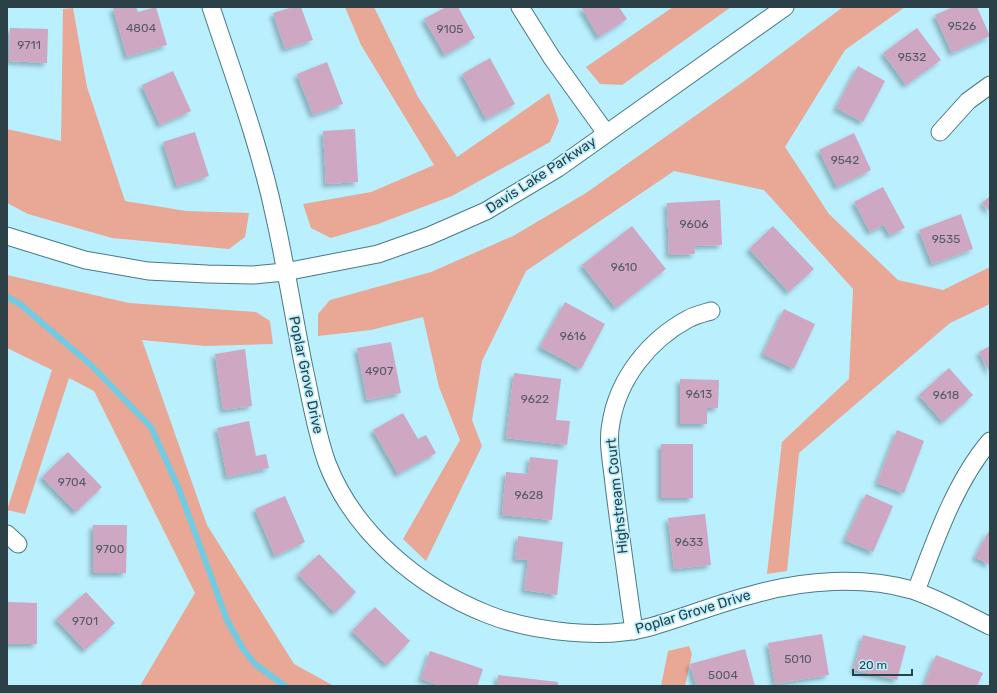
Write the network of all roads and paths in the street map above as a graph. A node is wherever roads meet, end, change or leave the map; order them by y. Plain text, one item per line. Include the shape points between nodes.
1 (211, 7) edge
2 (520, 7) edge
3 (785, 7) edge
4 (990, 85) edge
5 (940, 132) dead end
6 (606, 133) junction
7 (7, 236) edge
8 (285, 272) junction
9 (711, 311) dead end
10 (990, 441) edge
11 (916, 591) junction
12 (990, 626) edge
13 (634, 631) junction

1 - 8 street, Poplar Grove Drive via 261,157
2 - 6 street via 552,58
3 - 6 street, Davis Lake Parkway
4 - 5 street via 968,101
6 - 8 street, Davis Lake Parkway via 558,168 486,211 429,236 378,254
7 - 8 street, Davis Lake Parkway via 85,260 148,271 208,274
8 - 13 street, Poplar Grove Drive via 314,420 328,465 344,497 365,527 398,561 436,589 474,609 505,621 541,630
9 - 13 street, Highstream Court via 688,319 657,341 629,374 619,394 611,423 610,446 618,522
10 - 11 street via 976,458 962,485 934,543
11 - 12 street, Poplar Grove Drive
11 - 13 street, Poplar Grove Drive via 858,582 785,587

